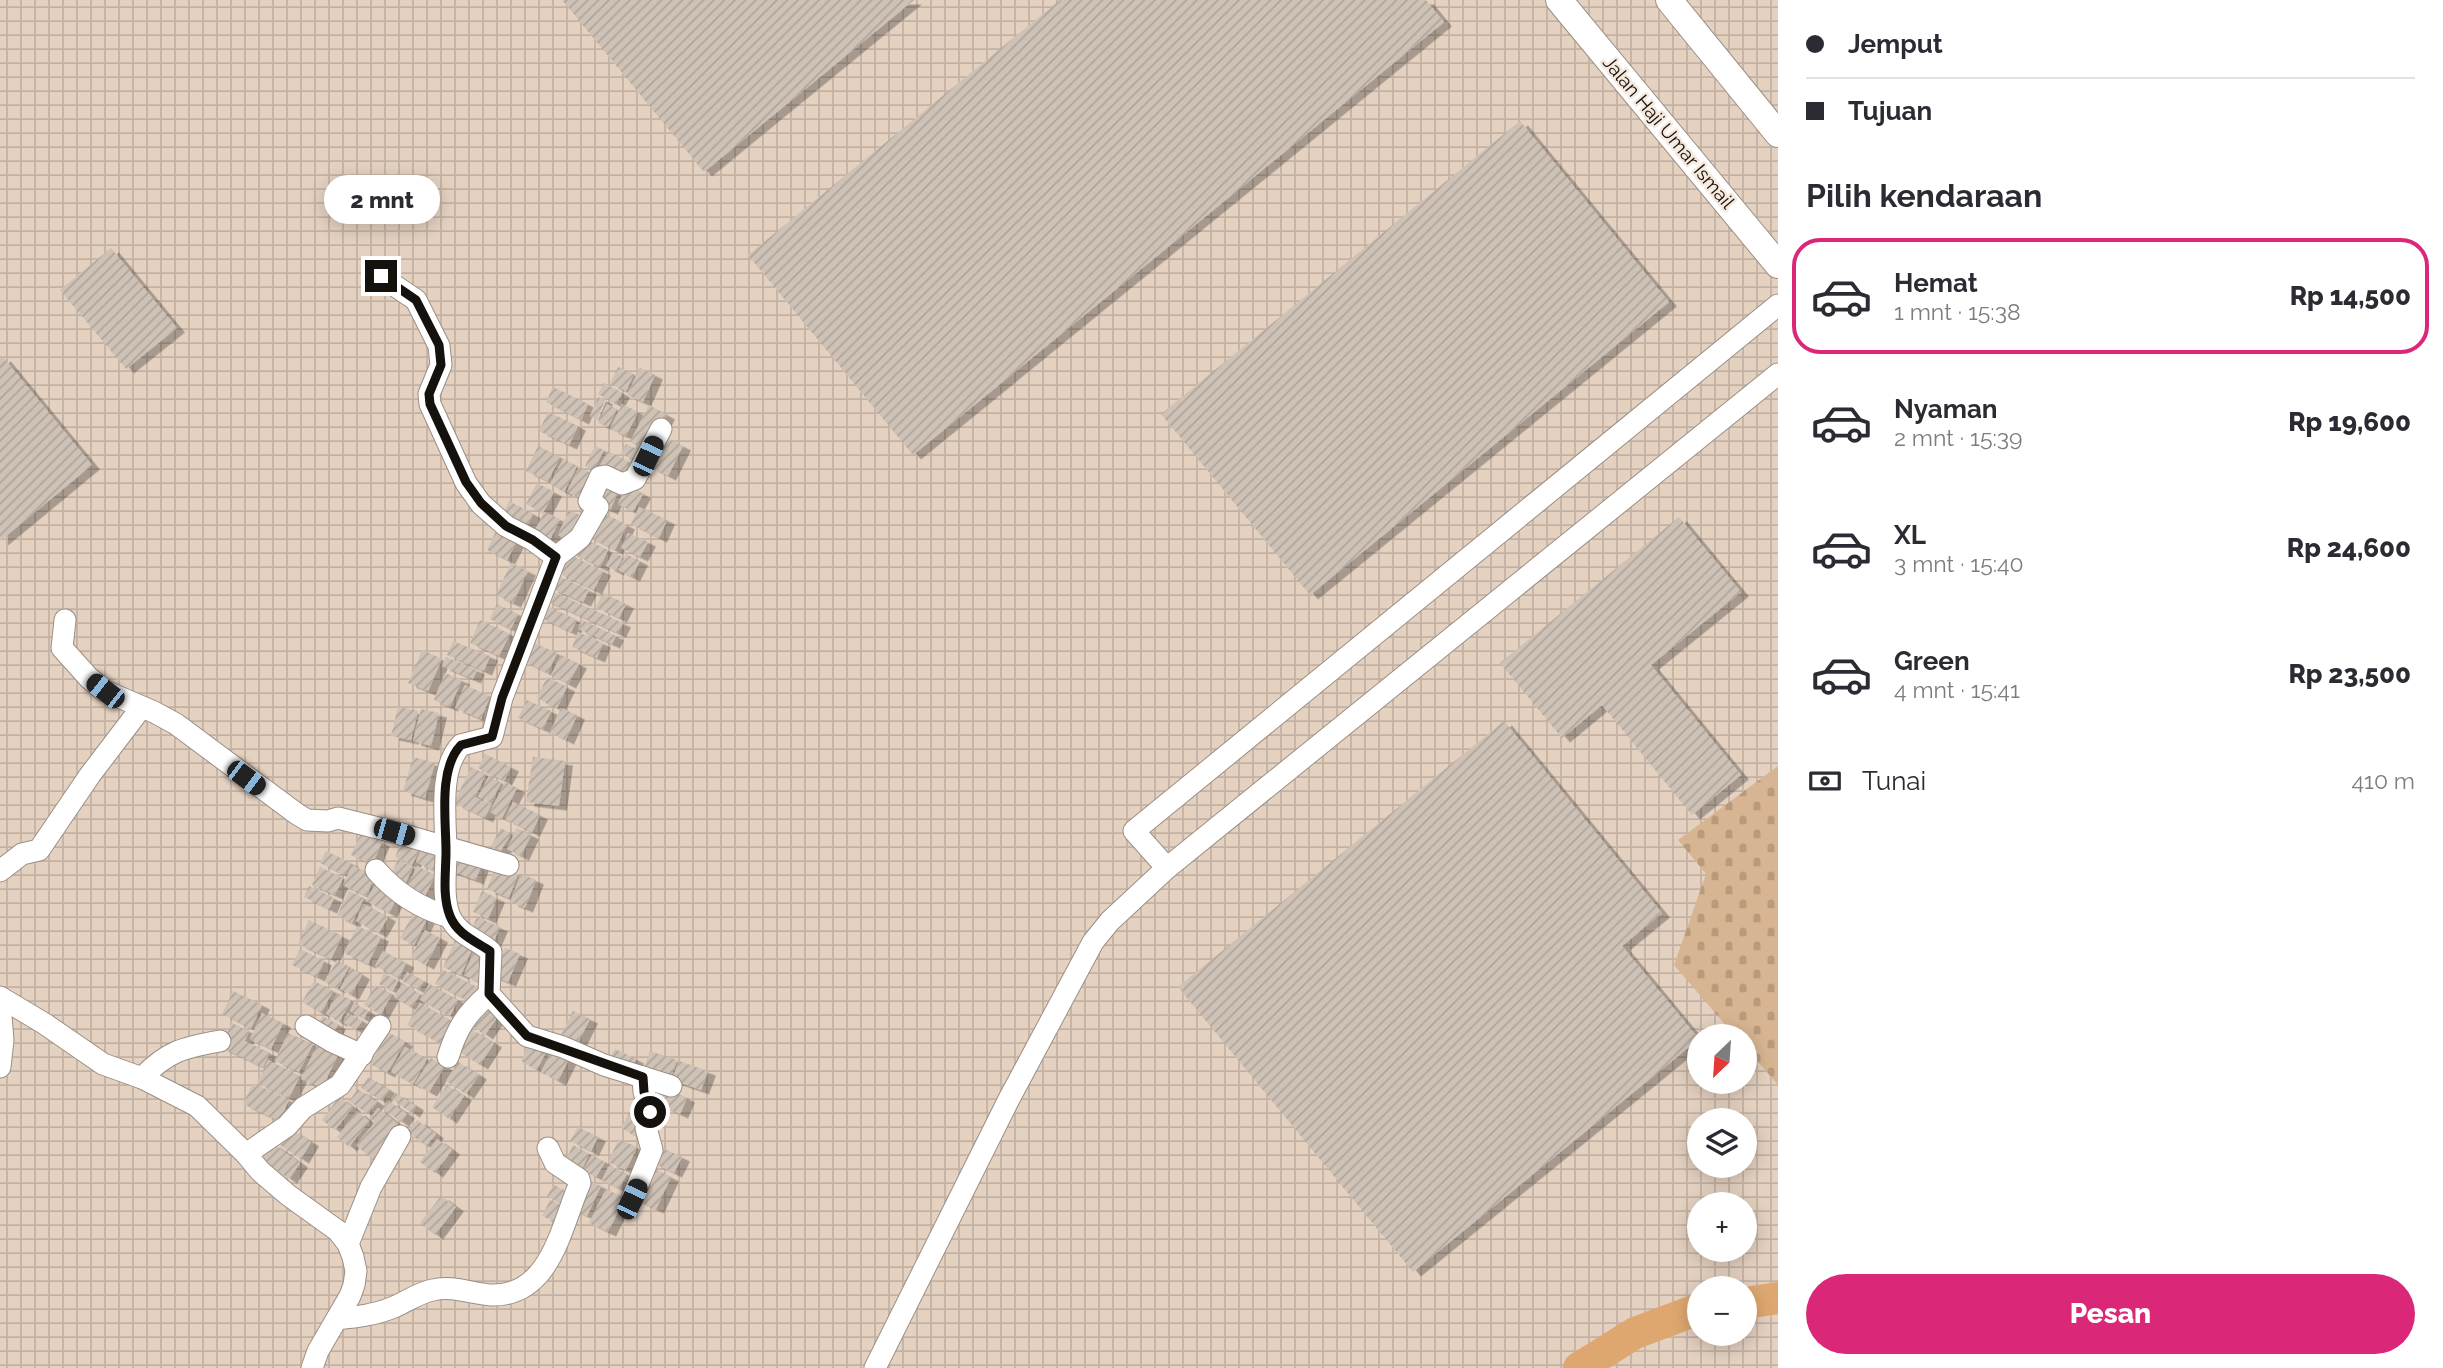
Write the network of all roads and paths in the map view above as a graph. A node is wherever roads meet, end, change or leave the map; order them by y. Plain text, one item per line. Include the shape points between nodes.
1 (1559, 0) edge
2 (1669, 0) edge
3 (1778, 134) edge
4 (1778, 265) edge
5 (373, 271) dead end
6 (1778, 305) edge
7 (1778, 374) edge
8 (661, 429) dead end
9 (556, 557) junction
10 (65, 620) dead end
11 (141, 708) junction
12 (446, 846) junction
13 (508, 865) dead end
14 (1167, 868) junction
15 (376, 870) dead end
16 (0, 871) edge
17 (448, 907) junction
18 (489, 994) junction
19 (0, 998) edge
20 (0, 1004) edge
21 (306, 1026) dead end
22 (380, 1026) dead end
23 (220, 1041) dead end
24 (362, 1055) junction
25 (448, 1057) dead end
26 (0, 1067) edge
27 (643, 1077) junction
28 (142, 1078) junction
29 (671, 1086) dead end
30 (400, 1136) dead end
31 (548, 1149) dead end
32 (246, 1154) junction
33 (632, 1199) dead end
34 (348, 1244) junction
35 (337, 1319) junction
36 (312, 1368) edge
37 (875, 1368) edge

1 - 4 main road, Jalan Haji Umar Ismail
2 - 3 main road
5 - 9 street via 416,300 439,345 441,365 429,394 430,404 466,482 498,519
6 - 14 street via 1134,831
7 - 14 street
8 - 9 street via 635,479 622,484 600,477 589,501 598,508 580,538
9 - 12 street via 502,698 492,737 461,745 452,759 444,804
10 - 11 street via 62,648 105,691
11 - 12 street via 176,724 307,820 338,818
11 - 16 street via 38,850 22,854
12 - 13 street
12 - 17 street
14 - 37 street via 1093,942
15 - 17 street via 423,906
17 - 18 street via 466,936 491,952
18 - 25 street via 465,1017
18 - 27 street via 527,1036
19 - 28 street via 103,1064
20 - 26 street
21 - 24 street
22 - 24 street
23 - 28 street via 171,1052
24 - 32 street via 340,1086 303,1108 287,1126
27 - 29 street
27 - 33 street via 652,1150
28 - 32 street via 197,1106
30 - 34 street via 371,1187
31 - 35 street via 555,1163 580,1183 553,1254 532,1282 506,1294 432,1290 392,1308
32 - 34 street
34 - 35 street via 356,1271 354,1285
35 - 36 street

